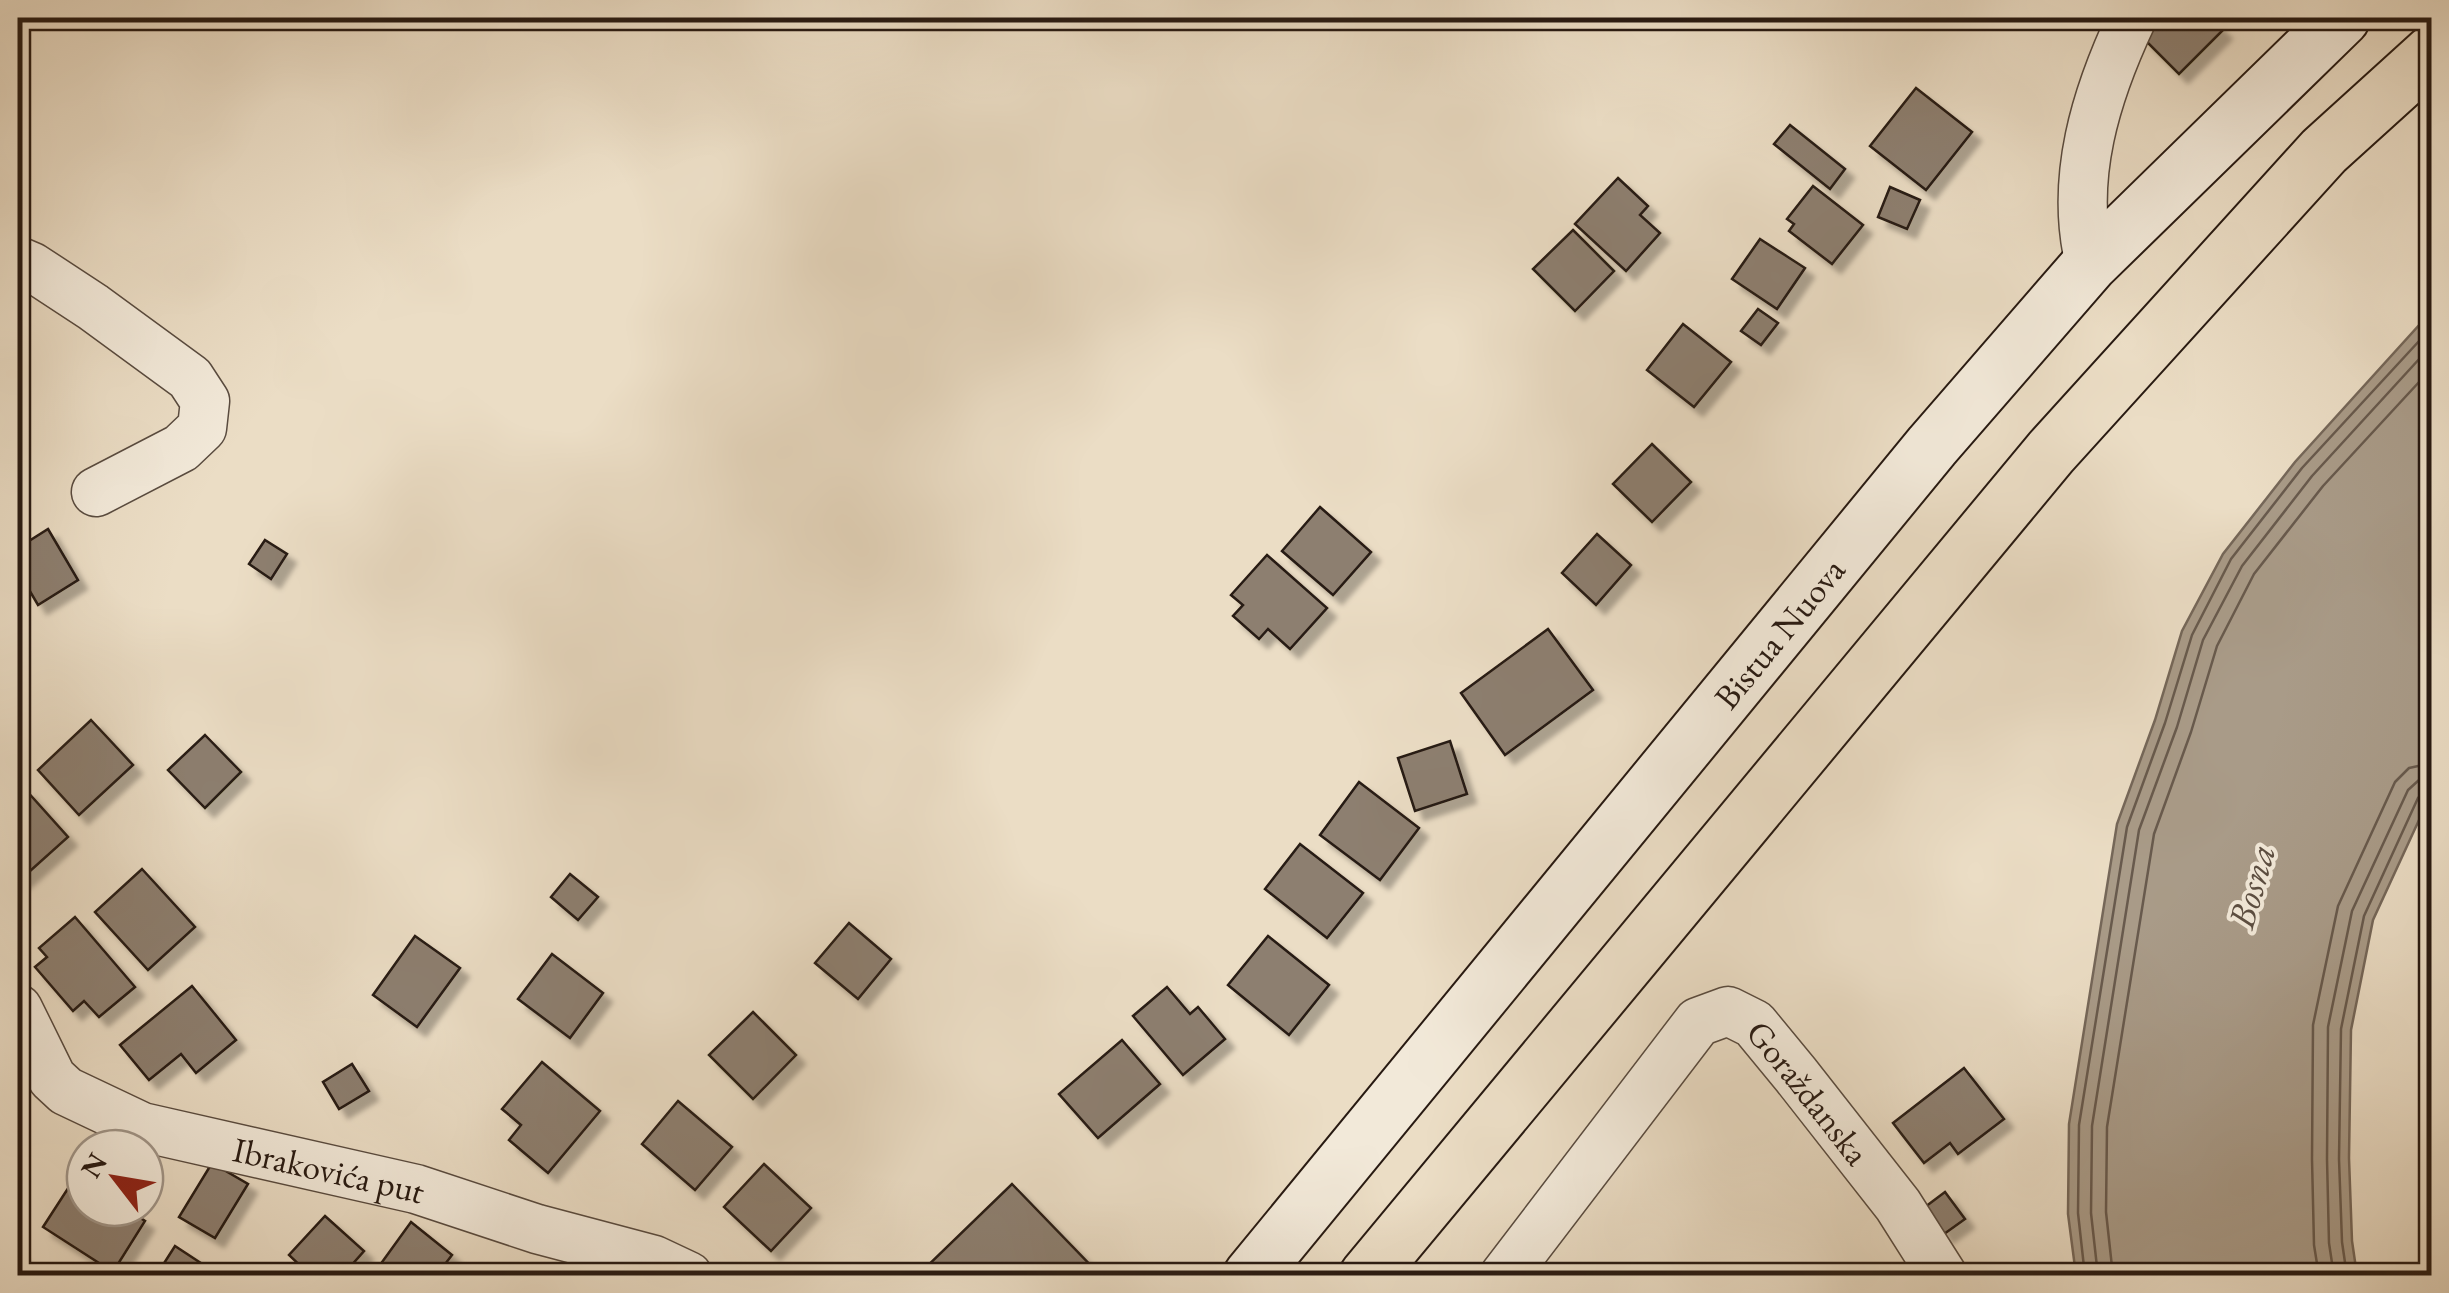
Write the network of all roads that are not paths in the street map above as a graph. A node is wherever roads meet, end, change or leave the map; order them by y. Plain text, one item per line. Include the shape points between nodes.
1 (2132, 18) edge
2 (2342, 18) edge
3 (2432, 53) edge
4 (18, 262) edge
5 (2090, 264) junction
6 (96, 492) dead end
7 (18, 1009) edge
8 (688, 1276) edge
9 (1250, 1276) edge
10 (1367, 1276) edge
11 (1504, 1276) edge
12 (1943, 1276) edge

1 - 5 street via 2104,78 2087,145 2082,232
2 - 5 street, Bistua Nuova
3 - 10 highway via 2324,151 2051,452
4 - 6 street via 190,378 205,401 202,428 181,448
5 - 9 street, Bistua Nuova via 1932,446
7 - 8 street, Ibrakovića put via 52,1078 142,1127 416,1189
11 - 12 street, Goraždanska via 1698,1022 1728,1011 1754,1024 1796,1075 1898,1205

